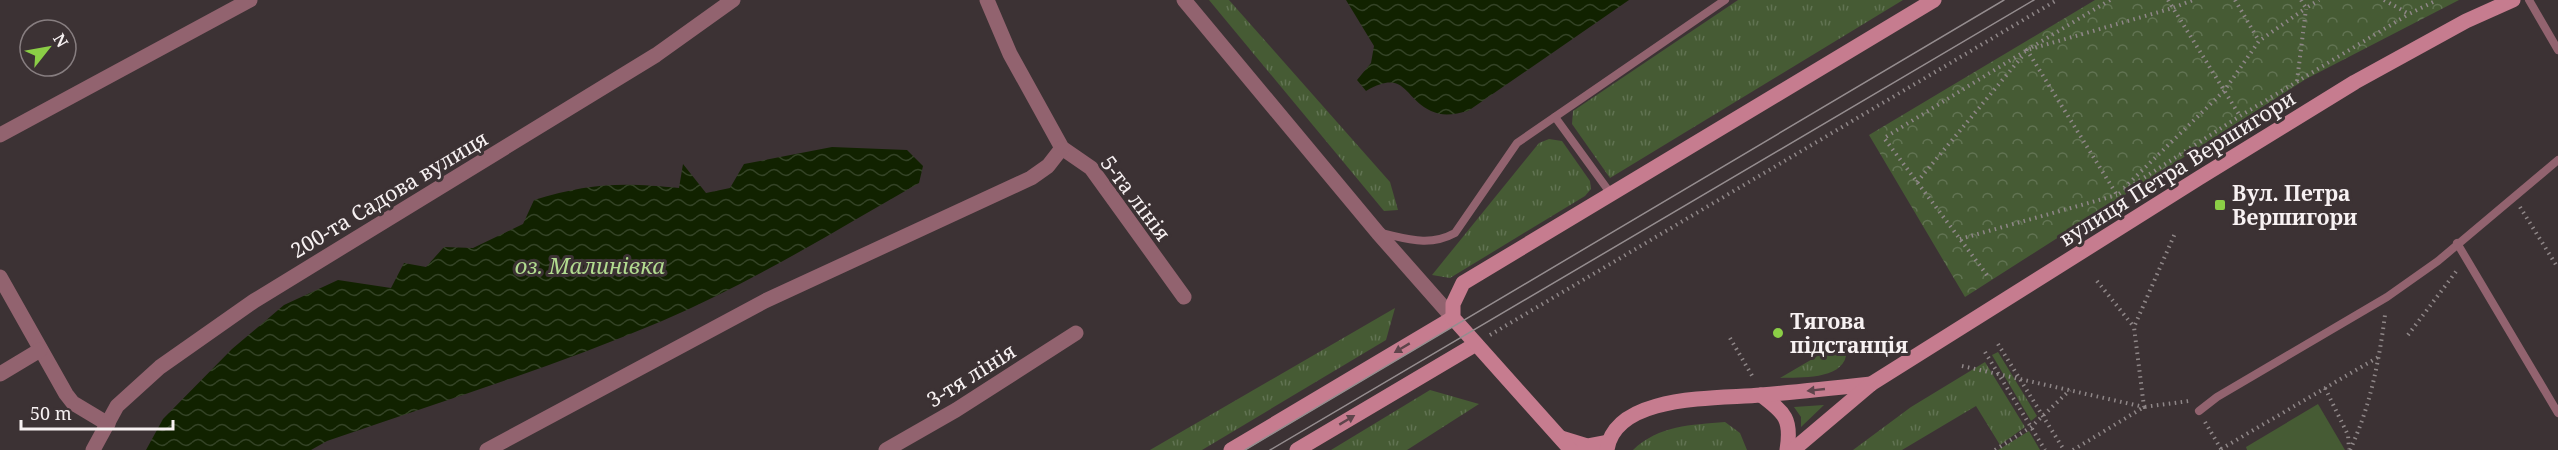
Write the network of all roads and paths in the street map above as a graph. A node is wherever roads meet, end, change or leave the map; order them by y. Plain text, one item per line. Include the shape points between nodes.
1 (250, 0) edge
2 (733, 0) edge
3 (987, 0) edge
4 (1184, 0) edge
5 (1725, 0) edge
6 (1934, 0) edge
7 (2057, 0) edge
8 (2110, 0) edge
9 (2168, 0) edge
10 (2193, 0) edge
11 (2235, 0) edge
12 (2301, 0) edge
13 (2319, 0) edge
14 (2384, 0) edge
15 (2437, 0) edge
16 (2513, 0) edge
17 (2529, 0) edge
18 (2173, 8) junction
19 (2306, 8) junction
20 (2409, 14) junction
21 (2259, 41) junction
22 (2027, 50) junction
23 (2558, 50) edge
24 (2297, 81) junction
25 (2224, 92) junction
26 (2240, 116) junction
27 (1555, 117) junction
28 (0, 135) edge
29 (1062, 148) junction
30 (2558, 159) edge
31 (1917, 182) junction
32 (1611, 194) junction
33 (2117, 195) junction
34 (2513, 197) junction
35 (2176, 231) dead end
36 (1378, 233) junction
37 (1960, 239) junction
38 (2457, 243) junction
39 (2466, 258) junction
40 (2558, 268) edge
41 (1987, 275) dead end
42 (0, 277) edge
43 (2097, 281) dead end
44 (1184, 297) dead end
45 (2386, 297) junction
46 (1453, 318) junction
47 (2134, 327) junction
48 (1076, 333) dead end
49 (2408, 335) dead end
50 (1730, 338) dead end
51 (1476, 344) junction
52 (1998, 344) dead end
53 (40, 350) junction
54 (1985, 352) dead end
55 (2380, 356) junction
56 (1962, 366) dead end
57 (0, 374) edge
58 (1998, 374) junction
59 (2020, 379) junction
60 (1871, 384) junction
61 (2325, 388) junction
62 (2070, 390) junction
63 (1759, 391) junction
64 (2217, 397) junction
65 (2144, 406) junction
66 (2199, 411) joint
67 (2558, 413) edge
68 (2043, 417) junction
69 (108, 424) junction
70 (2031, 428) junction
71 (1564, 445) edge
72 (1607, 446) edge
73 (2221, 449) edge
74 (93, 450) edge
75 (487, 450) edge
76 (886, 450) edge
77 (1231, 450) edge
78 (1297, 450) edge
79 (1787, 450) edge
80 (1793, 450) edge
81 (1995, 450) edge
82 (2045, 450) edge
83 (2064, 450) edge
84 (2073, 450) edge
85 (2350, 450) edge

1 - 28 street
2 - 69 street, 200-та Садова вулиця via 656,55 254,301 160,367 117,405
3 - 29 street, 5-та лінія via 1010,54
4 - 36 street
5 - 27 lane
6 - 32 main road
7 - 51 path
8 - 22 path
9 - 18 path
10 - 18 path
11 - 21 path
12 - 19 path
13 - 19 path
14 - 20 path
15 - 20 path
16 - 60 main road, вулиця Петра Вершигори via 2466,21 2355,82
17 - 23 lane
18 - 22 path
18 - 25 path
19 - 21 path
19 - 24 path
20 - 24 path
21 - 25 path
22 - 31 path
22 - 31 path via 1884,138
22 - 33 path
24 - 26 path
25 - 26 path
25 - 33 path
26 - 33 path
27 - 32 lane
27 - 36 lane via 1517,143 1455,233 1425,243
29 - 44 street, 5-та лінія via 1090,168
29 - 75 street via 1048,166 1031,178 765,301
30 - 34 lane
31 - 37 path
32 - 46 main road via 1463,283 1453,304
33 - 37 path
34 - 38 lane
34 - 40 path
35 - 47 path
36 - 46 street
37 - 41 path
38 - 39 lane
38 - 45 lane
39 - 49 path
39 - 67 lane
42 - 53 street
43 - 47 path
45 - 55 path
45 - 64 lane
46 - 51 main road
46 -> 77 main road
47 - 65 path
48 - 76 street, 3-тя лінія
50 - 63 path
51 - 71 main road
78 -> 51 main road
52 - 59 path
53 - 57 street
53 - 69 street via 73,403
54 - 58 path
55 - 61 path
55 - 85 path via 2363,421
56 - 58 path
58 - 59 path
58 - 70 path
59 - 62 path
59 - 68 path
60 -> 63 main road, вулиця Петра Вершигори
60 - 80 main road, вулиця Петра Вершигори
61 - 73 path
61 - 85 path via 2348,435
62 - 65 path
62 - 68 path
63 - 72 main road, вулиця Петра Вершигори via 1676,401 1642,411 1622,422
63 - 79 main road via 1788,422
64 - 65 path
64 - 66 lane
65 - 84 path
66 - 73 path
68 - 70 path
68 - 83 path
69 - 74 street, 200-та Садова вулиця
70 - 81 path
70 - 82 path
71 - 72 main road

